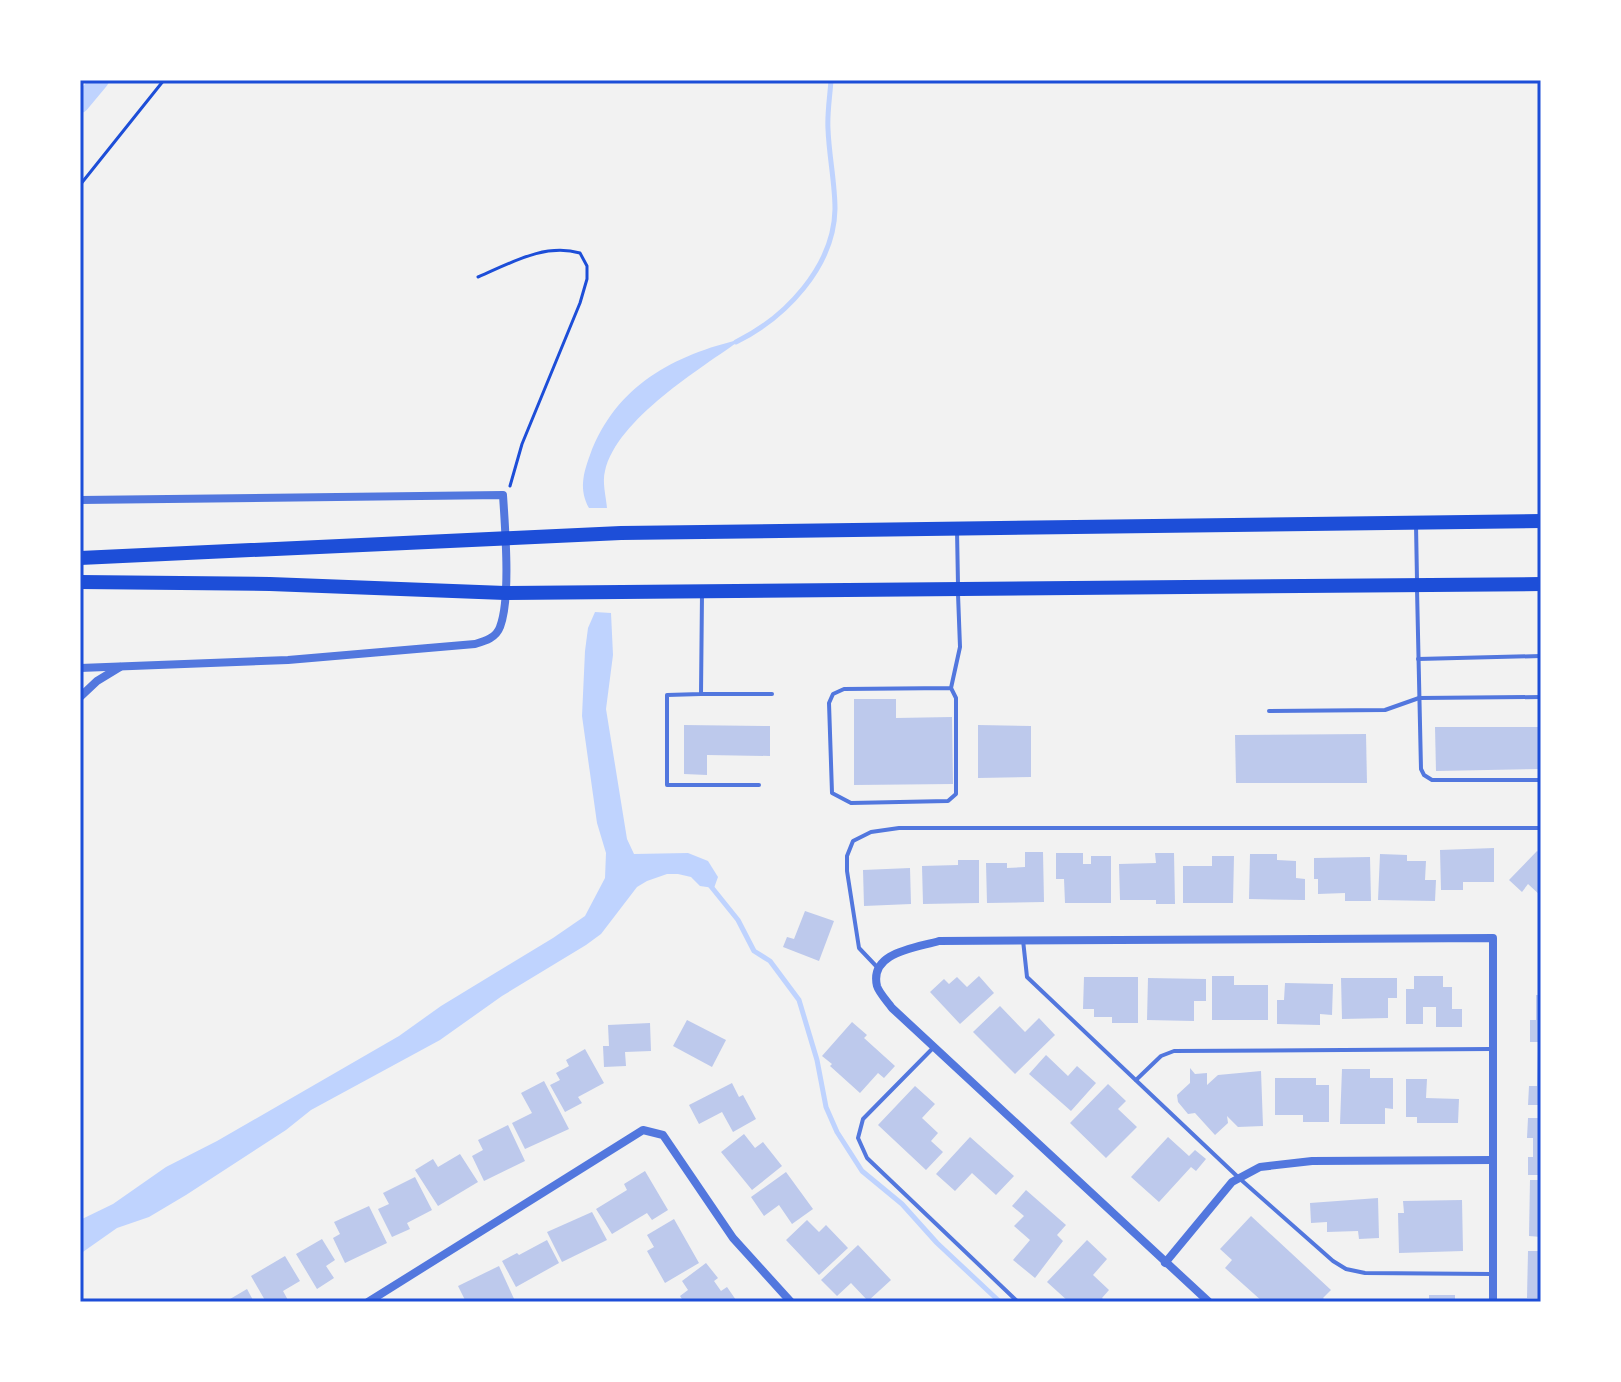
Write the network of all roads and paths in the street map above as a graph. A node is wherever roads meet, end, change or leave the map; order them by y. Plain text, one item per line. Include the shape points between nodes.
1 (164, 80) edge
2 (80, 185) edge
3 (478, 277) dead end
4 (503, 495) junction
5 (80, 500) edge
6 (1541, 521) edge
7 (1416, 522) junction
8 (957, 528) junction
9 (505, 537) junction
10 (80, 558) edge
11 (80, 582) edge
12 (1541, 584) edge
13 (1417, 585) junction
14 (958, 589) junction
15 (702, 591) junction
16 (505, 593) junction
17 (1541, 656) edge
18 (1418, 659) junction
19 (121, 667) junction
20 (80, 668) edge
21 (951, 688) junction
22 (701, 694) junction
23 (772, 694) dead end
24 (80, 697) edge
25 (1541, 697) edge
26 (1419, 698) junction
27 (1269, 711) dead end
28 (1541, 780) edge
29 (759, 785) dead end
30 (1541, 828) edge
31 (1023, 940) junction
32 (878, 968) junction
33 (933, 1048) junction
34 (1493, 1049) junction
35 (1136, 1080) junction
36 (1493, 1160) junction
37 (1239, 1178) junction
38 (1165, 1263) junction
39 (1493, 1274) junction
40 (368, 1302) edge
41 (791, 1302) edge
42 (1018, 1302) edge
43 (1209, 1302) edge
44 (1493, 1302) edge

1 - 2 path
3 - 4 path via 541,251 580,253 587,266 573,321
4 - 5 street
4 - 9 street
6 - 7 highway
7 - 8 highway
7 - 13 lane
8 - 9 highway
8 - 14 lane
9 - 10 highway
9 - 16 street
11 - 16 highway
12 - 13 highway
13 - 14 highway
13 - 18 lane
14 - 15 highway
14 - 21 lane via 960,647
15 - 16 highway
15 - 22 lane
16 - 19 street via 500,628 475,644
17 - 18 lane
18 - 26 lane
19 - 20 street
19 - 24 street
21 - 21 lane via 844,689 833,694 832,793 851,803 948,801 956,794 956,698
22 - 23 lane
22 - 29 lane via 667,695 667,785
25 - 26 lane
26 - 27 lane via 1385,710
26 - 28 lane via 1421,769 1429,779
30 - 32 lane via 871,832 853,841 847,871 859,948
31 - 32 street via 939,941 887,956
31 - 34 street via 1493,938
31 - 35 lane via 1027,977
32 - 33 street via 877,987
33 - 38 street
33 - 42 lane via 863,1119 858,1138 867,1158
34 - 35 lane via 1174,1051
34 - 36 street
35 - 37 lane
36 - 37 street via 1312,1161 1260,1167
36 - 39 street
37 - 38 street
37 - 39 lane via 1346,1269
38 - 43 street
39 - 44 street
40 - 41 street via 643,1130 663,1135 733,1238

